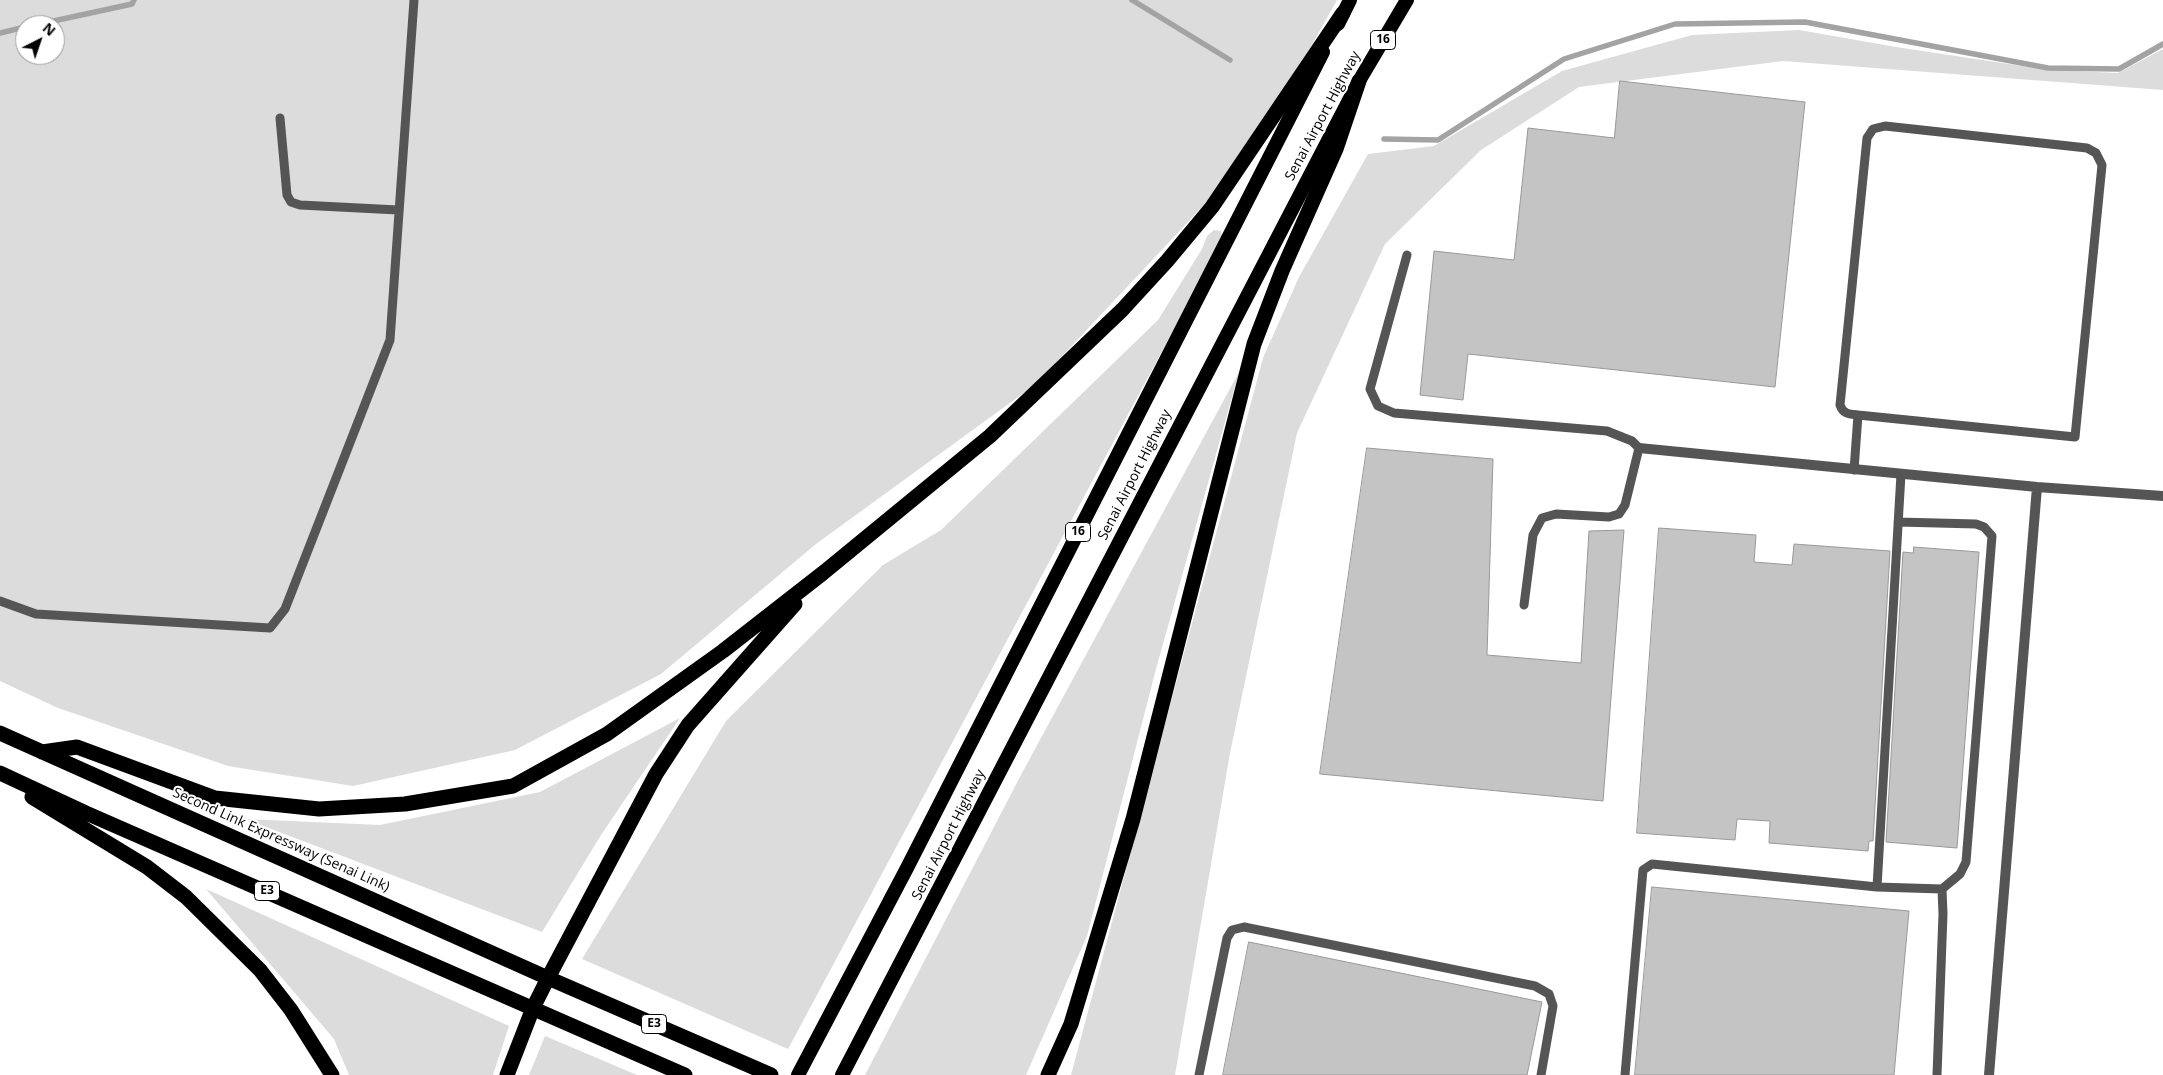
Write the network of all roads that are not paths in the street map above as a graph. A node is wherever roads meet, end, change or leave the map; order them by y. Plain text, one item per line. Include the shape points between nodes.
1 (414, 0) edge
2 (1406, 0) edge
3 (1347, 6) edge
4 (1358, 80) junction
5 (280, 118) dead end
6 (398, 210) junction
7 (1407, 256) dead end
8 (1858, 416) junction
9 (1639, 448) junction
10 (1854, 470) junction
11 (1901, 474) junction
12 (2037, 487) junction
13 (2163, 496) edge
14 (1898, 522) junction
15 (823, 573) junction
16 (0, 601) edge
17 (1524, 605) dead end
18 (0, 733) edge
19 (42, 752) junction
20 (0, 773) edge
21 (0, 777) edge
22 (1877, 886) junction
23 (1942, 889) junction
24 (548, 978) junction
25 (533, 1008) junction
26 (1071, 1024) junction
27 (765, 1072) edge
28 (332, 1075) edge
29 (507, 1075) edge
30 (685, 1075) edge
31 (798, 1075) edge
32 (842, 1075) edge
33 (1048, 1075) edge
34 (1059, 1075) edge
35 (1199, 1075) edge
36 (1541, 1075) edge
37 (1625, 1075) edge
38 (1937, 1075) edge
39 (1989, 1075) edge

1 - 6 lane
2 - 4 highway, Senai Airport Highway / 16
3 - 15 highway via 1212,207 1122,310 990,436
3 - 31 highway, Senai Airport Highway / 16
4 - 26 highway via 1336,149 1254,344 1133,818
4 - 32 highway, Senai Airport Highway / 16
5 - 6 lane via 287,195 291,202
6 - 16 lane via 390,340 285,609 270,628 36,614
7 - 9 lane via 1370,389 1378,406 1394,413 1607,431 1632,441
8 - 8 lane via 1842,411 1840,405 1867,138 1873,129 1885,126 2087,148 2096,154 2102,165 2074,437
8 - 10 lane
9 - 10 street
9 - 17 lane via 1625,505 1619,514 1609,517 1556,514 1542,518 1533,535
10 - 11 street
11 - 12 street
11 - 14 lane
12 - 13 street
12 - 39 street
14 - 22 lane
14 - 23 lane via 1976,524 1992,536 1966,862 1960,874
15 - 19 highway via 723,651 607,734 513,786 405,804 319,808 215,798 77,747
15 - 24 highway via 688,725 656,774
18 - 19 highway, Second Link Expressway (Senai Link) / E3
19 - 24 highway, Second Link Expressway (Senai Link) / E3
20 - 25 highway, E3
21 - 28 highway via 146,867 186,897 260,970 291,1010
22 - 23 lane
22 - 37 lane via 1647,866 1643,870
23 - 38 lane
24 - 25 highway
24 - 27 highway, E3
25 - 29 highway
25 - 30 highway, E3
26 - 33 highway
26 - 34 highway
35 - 36 lane via 1227,938 1232,930 1244,927 1535,986 1549,994 1553,1006

